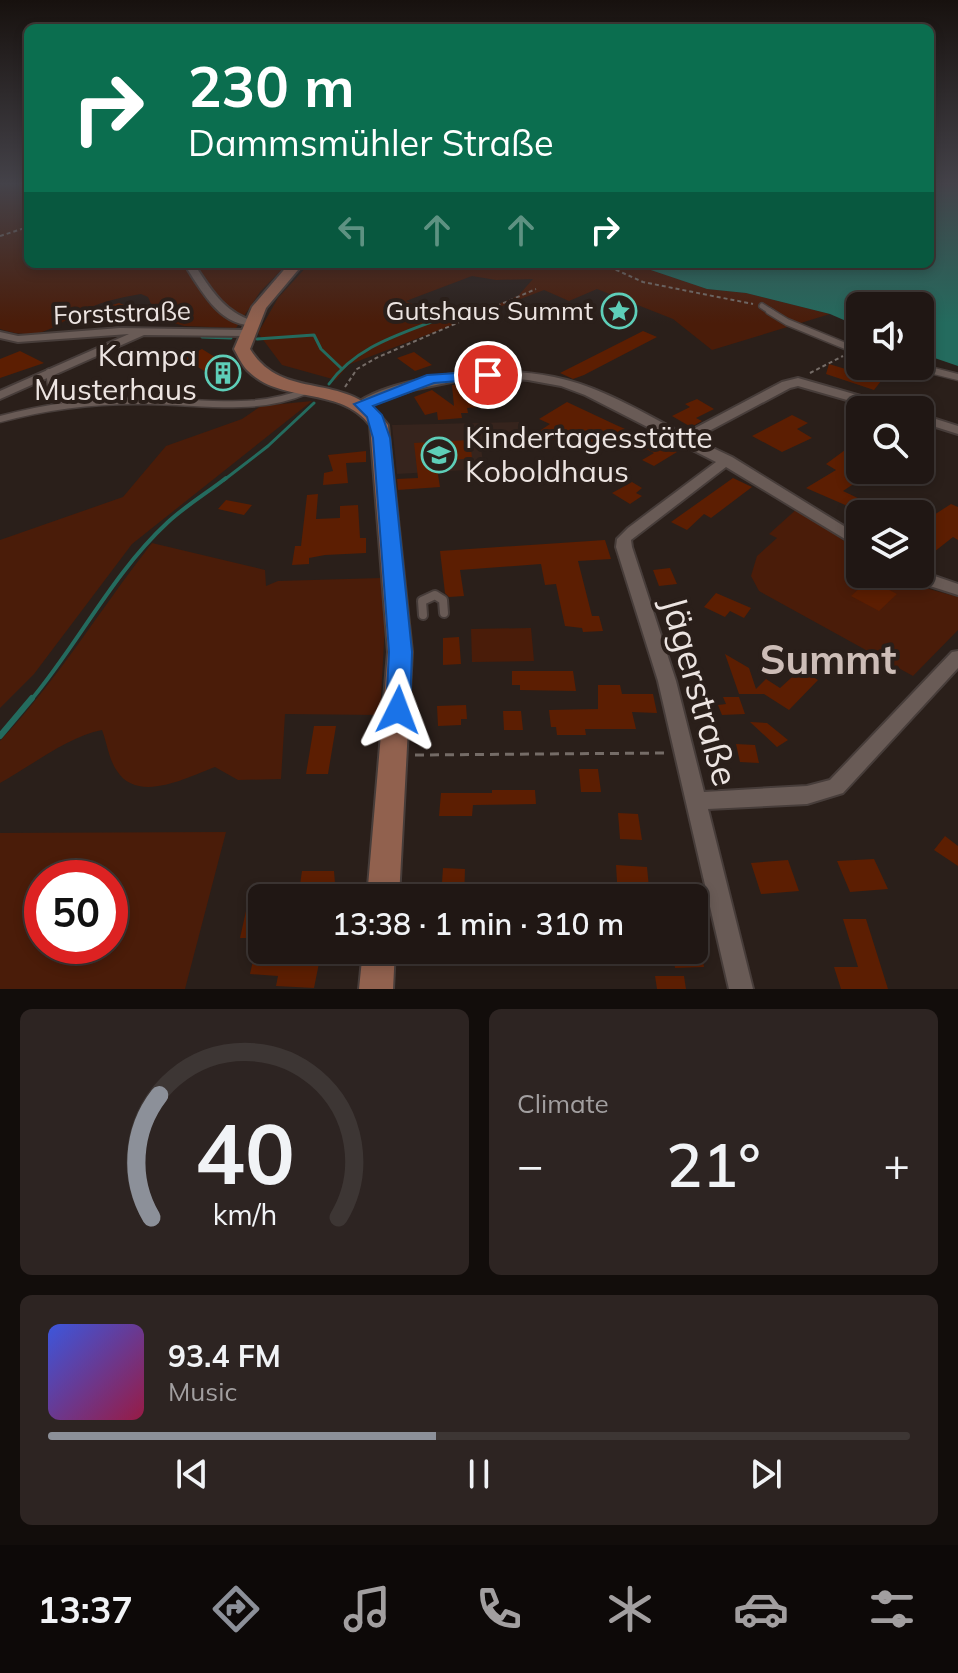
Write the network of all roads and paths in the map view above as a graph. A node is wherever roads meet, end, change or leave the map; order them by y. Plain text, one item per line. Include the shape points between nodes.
1 (192, 268) edge
2 (292, 268) edge
3 (612, 268) edge
4 (536, 289) dead end
5 (762, 306) joint
6 (248, 328) junction
7 (142, 332) junction
8 (0, 335) edge
9 (846, 346) edge
10 (846, 357) edge
11 (934, 371) edge
12 (49, 372) junction
13 (958, 377) edge
14 (798, 382) junction
15 (308, 390) junction
16 (0, 395) edge
17 (353, 396) junction
18 (846, 396) edge
19 (67, 403) junction
20 (0, 419) edge
21 (934, 422) edge
22 (958, 430) edge
23 (685, 439) junction
24 (727, 460) junction
25 (846, 533) edge
26 (934, 582) edge
27 (958, 590) edge
28 (444, 613) dead end
29 (423, 615) dead end
30 (958, 657) edge
31 (686, 753) junction
32 (409, 755) dead end
33 (699, 801) junction
34 (384, 884) edge
35 (378, 964) edge
36 (376, 989) edge
37 (741, 989) edge

1 - 6 street via 225,313
2 - 6 main road via 273,287
3 - 5 path via 643,282
4 - 17 path via 361,366
5 - 9 lane
6 - 7 street, Forststraße
6 - 15 main road via 242,349 255,369
7 - 8 street, Forststraße via 18,339
7 - 12 street
10 - 14 path
11 - 13 lane
12 - 16 street
12 - 19 lane via 52,392
14 - 18 street
14 - 23 street
15 - 17 main road
15 - 19 lane via 242,406
17 - 23 street via 432,378 537,377 576,387
17 - 34 main road via 374,415 381,438 400,652
19 - 20 lane
21 - 22 street
23 - 24 street
24 - 25 street
24 - 31 street, Jägerstraße via 624,539
26 - 27 street
28 - 29 lane via 440,597 428,595 422,601
30 - 33 street via 836,787 807,795
31 - 32 path
31 - 33 street, Jägerstraße
33 - 37 street, Jägerstraße
35 - 36 main road

